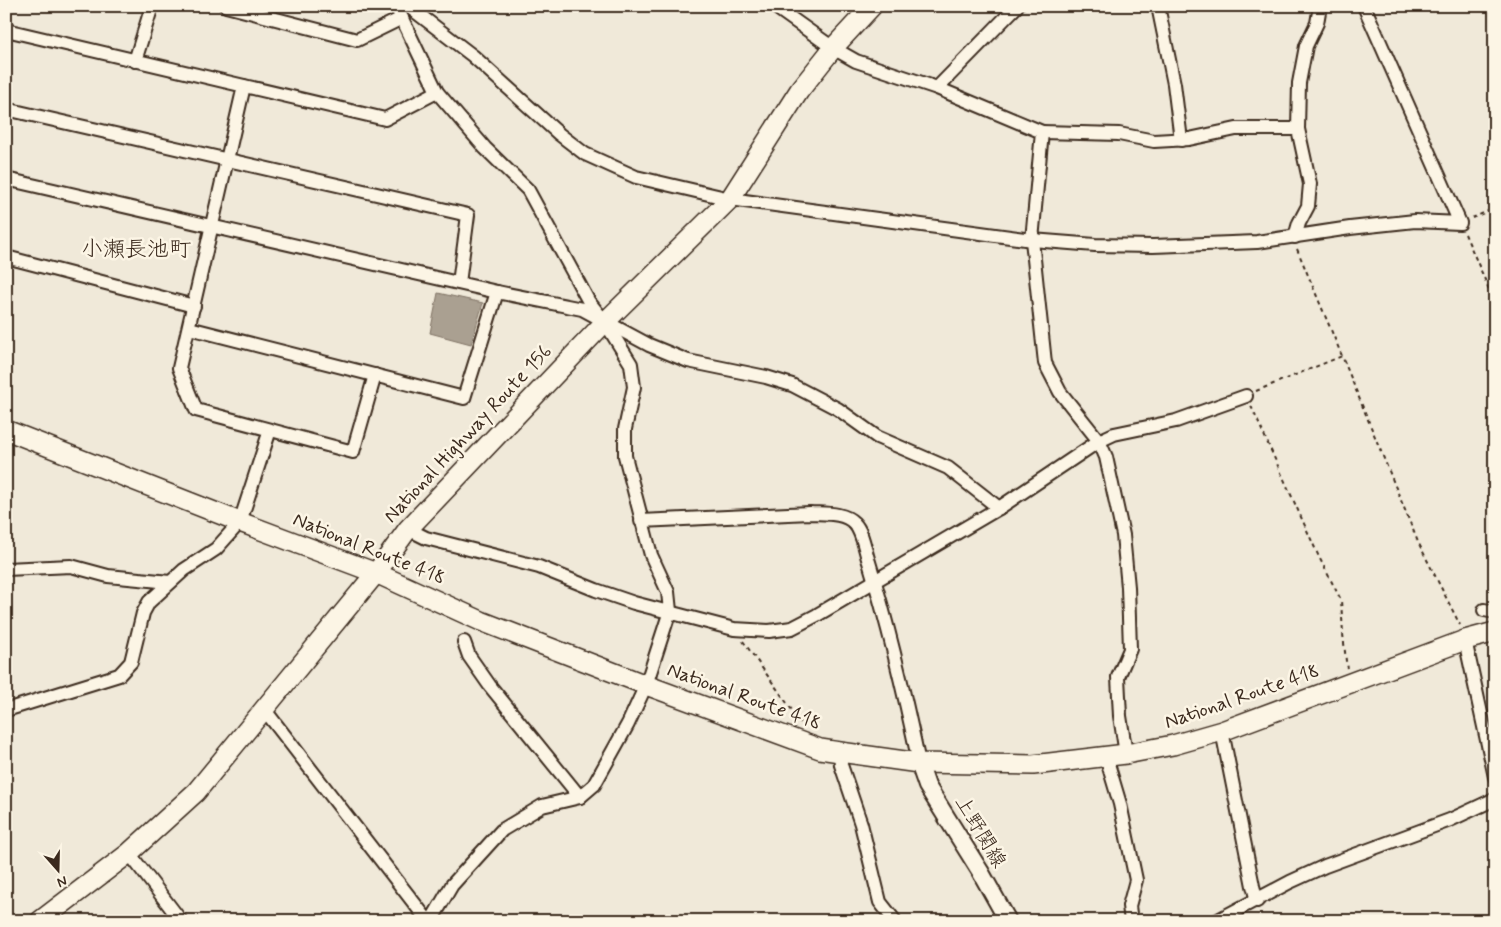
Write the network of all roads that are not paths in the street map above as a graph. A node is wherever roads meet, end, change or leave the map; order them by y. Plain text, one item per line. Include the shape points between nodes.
1 (152, 6) edge
2 (226, 6) edge
3 (408, 6) edge
4 (774, 6) edge
5 (872, 6) edge
6 (1017, 6) edge
7 (1158, 6) edge
8 (1320, 6) edge
9 (1364, 6) edge
10 (399, 12) edge
11 (6, 30) edge
12 (833, 48) junction
13 (135, 61) junction
14 (244, 86) junction
15 (937, 88) junction
16 (437, 92) junction
17 (6, 109) edge
18 (1298, 129) junction
19 (1042, 132) junction
20 (1181, 140) junction
21 (227, 160) junction
22 (6, 179) edge
23 (730, 199) junction
24 (212, 226) junction
25 (1294, 237) junction
26 (1032, 240) junction
27 (6, 257) edge
28 (458, 283) junction
29 (497, 292) junction
30 (194, 306) junction
31 (605, 322) junction
32 (188, 328) junction
33 (375, 375) junction
34 (1246, 396) road end
35 (6, 430) edge
36 (270, 430) junction
37 (1099, 441) junction
38 (999, 508) junction
39 (641, 520) junction
40 (240, 522) junction
41 (408, 529) junction
42 (6, 569) edge
43 (376, 573) junction
44 (874, 581) junction
45 (170, 582) junction
46 (670, 611) junction
47 (1495, 632) edge
48 (1465, 640) junction
49 (464, 642) dead end
50 (646, 685) junction
51 (6, 710) edge
52 (264, 710) junction
53 (1222, 731) junction
54 (840, 752) junction
55 (1126, 754) junction
56 (1106, 757) junction
57 (919, 763) junction
58 (1495, 777) edge
59 (580, 797) junction
60 (1495, 800) edge
61 (129, 853) junction
62 (1257, 900) junction
63 (40, 921) edge
64 (181, 921) edge
65 (429, 921) edge
66 (895, 921) edge
67 (1008, 921) edge
68 (1131, 921) edge
69 (1216, 921) edge

1 - 13 street
2 - 10 street via 357,40
3 - 23 street via 473,56 585,154 636,178
4 - 12 street
5 - 12 highway, National Highway Route 156
6 - 15 street
7 - 20 street via 1174,84
8 - 18 street via 1298,83
9 - 25 street via 1460,223 1415,221
10 - 16 street
11 - 13 street
12 - 15 street via 856,61
12 - 23 highway, National Highway Route 156 via 799,91
13 - 14 street
14 - 16 street via 385,119
14 - 21 street
15 - 19 street
16 - 31 street via 485,148 528,190 589,302
17 - 21 street
18 - 20 street via 1236,128
18 - 25 street via 1310,184 1308,206
19 - 20 street via 1119,134 1154,141
19 - 26 street
21 - 24 street
21 - 28 street via 468,215
22 - 24 street
23 - 26 street
23 - 31 highway, National Highway Route 156
24 - 28 street
24 - 30 street
25 - 26 street via 1257,242 1153,246 1095,246
26 - 37 street via 1045,363 1060,392
27 - 30 street
28 - 29 street
29 - 31 street via 582,309
29 - 33 street via 464,398
30 - 32 street
31 - 38 street via 688,361 792,385 838,409 878,437 948,468
31 - 39 street via 631,364 634,388 625,429 625,456
31 - 41 highway, National Highway Route 156
32 - 33 street
32 - 36 street via 179,368 196,410
33 - 36 street via 353,452
34 - 37 street via 1176,421 1114,434
35 - 40 highway, National Route 418
36 - 40 street
37 - 38 street
37 - 55 street via 1106,457 1123,535 1128,587 1130,649 1118,676
38 - 44 street
39 - 44 street via 810,513 839,515 854,523 860,532
39 - 46 street via 651,555 668,592
40 - 43 highway, National Route 418
40 - 45 street via 216,549
41 - 43 highway, National Highway Route 156
41 - 46 street via 426,538 539,567 634,603
42 - 45 street via 71,566 108,576
43 - 50 highway, National Route 418 via 481,621
43 - 52 highway, National Highway Route 156
44 - 46 street via 792,628 769,631 734,629
44 - 57 street
45 - 51 street via 149,602 143,613 131,662 120,675
46 - 50 street
47 - 48 highway, National Route 418
48 - 53 highway, National Route 418
48 - 58 street
49 - 59 street via 469,656 490,686
50 - 54 highway, National Route 418 via 820,749
50 - 59 street via 594,785
52 - 61 highway, National Highway Route 156 via 196,792
52 - 65 street
53 - 55 highway, National Route 418
53 - 62 street
54 - 57 highway, National Route 418
54 - 66 street via 880,902
55 - 56 highway, National Route 418
56 - 57 highway, National Route 418 via 1033,765
56 - 68 street via 1136,880 1129,906
57 - 67 main road, 上野関線 via 927,786
59 - 65 street via 542,806 502,830 452,885
60 - 62 street via 1326,866
61 - 63 highway, National Highway Route 156
61 - 64 street
62 - 69 street

